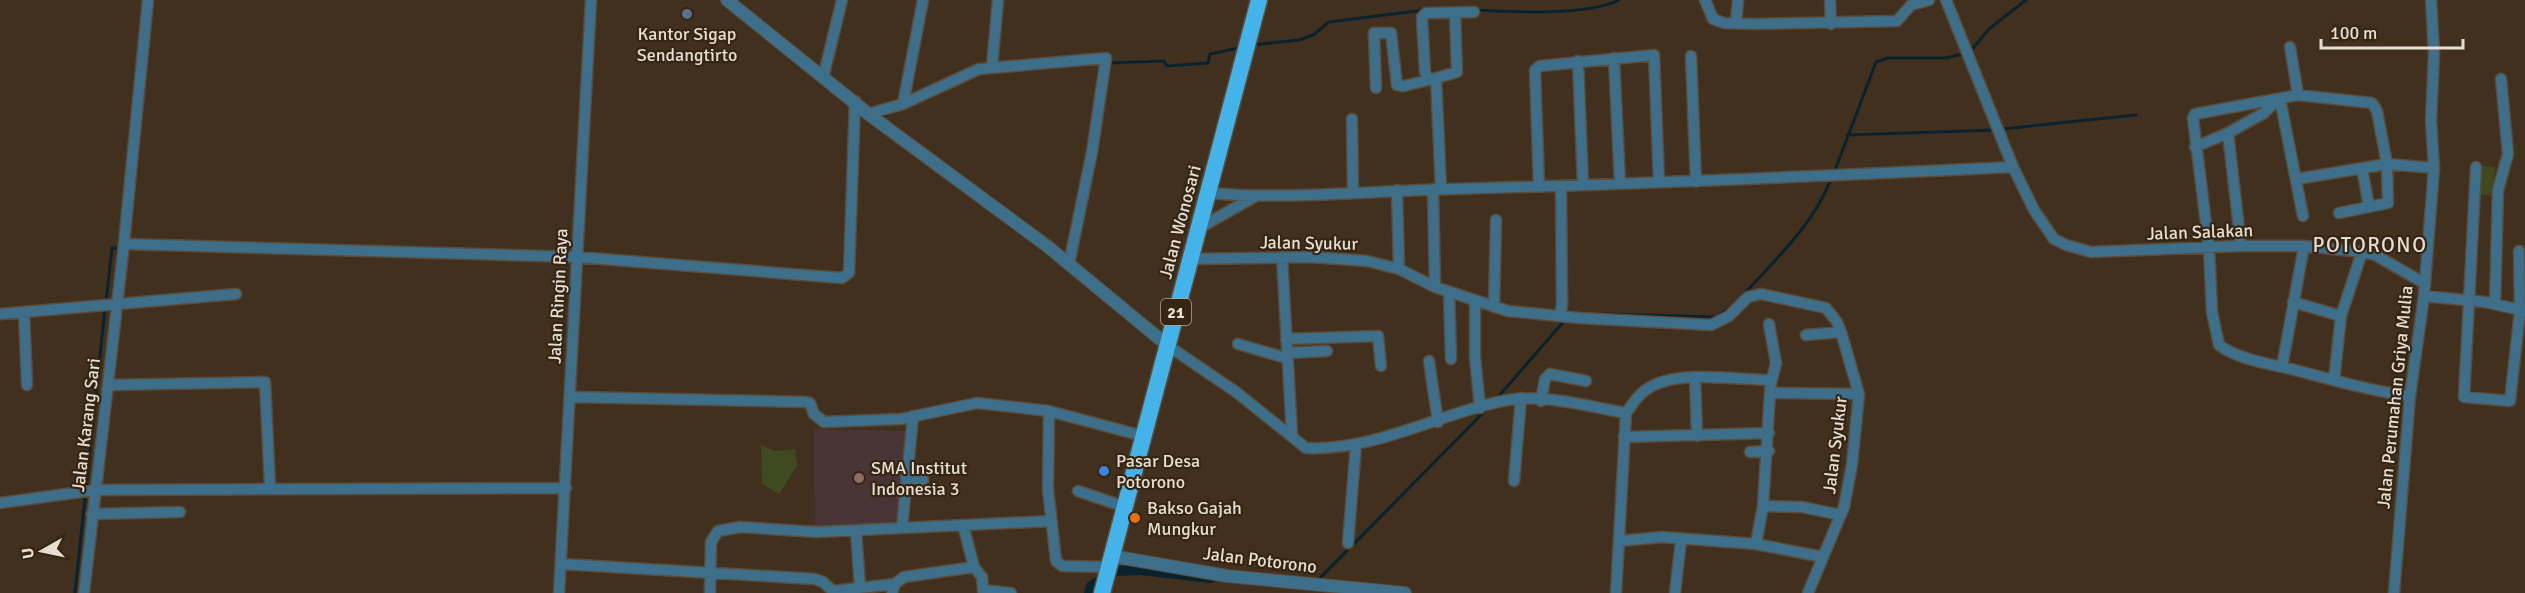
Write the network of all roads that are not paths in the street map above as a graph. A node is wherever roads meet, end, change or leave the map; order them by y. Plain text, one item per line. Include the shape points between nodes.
1 (148, 0) edge
2 (591, 0) edge
3 (727, 0) edge
4 (842, 0) edge
5 (923, 0) edge
6 (998, 0) edge
7 (1259, 0) edge
8 (1705, 0) edge
9 (1738, 0) edge
10 (1830, 0) edge
11 (1929, 0) edge
12 (1946, 0) edge
13 (2431, 0) edge
14 (1474, 12) dead end
15 (1455, 13) junction
16 (1737, 23) junction
17 (1831, 24) junction
18 (2290, 46) dead end
19 (1691, 56) dead end
20 (1614, 58) junction
21 (1578, 61) junction
22 (992, 67) junction
23 (823, 78) junction
24 (1432, 79) junction
25 (2501, 79) dead end
26 (1376, 88) dead end
27 (2298, 95) junction
28 (2278, 99) junction
29 (855, 101) junction
30 (903, 104) junction
31 (868, 114) junction
32 (1352, 119) dead end
33 (2228, 133) junction
34 (2195, 147) junction
35 (2387, 164) junction
36 (2013, 167) junction
37 (2476, 167) dead end
38 (2362, 168) junction
39 (2434, 168) junction
40 (2297, 179) junction
41 (1659, 182) junction
42 (1696, 182) junction
43 (1620, 183) junction
44 (1583, 185) junction
45 (1539, 186) junction
46 (1561, 186) junction
47 (1437, 189) junction
48 (1397, 190) junction
49 (1353, 192) junction
50 (1208, 193) junction
51 (1255, 197) junction
52 (2476, 199) junction
53 (2498, 202) junction
54 (2369, 207) junction
55 (2338, 213) dead end
56 (2303, 216) dead end
57 (1496, 220) dead end
58 (1201, 226) junction
59 (124, 245) junction
60 (2241, 246) junction
61 (2304, 246) junction
62 (2209, 248) junction
63 (2519, 251) dead end
64 (2362, 252) junction
65 (1282, 257) junction
66 (577, 258) junction
67 (1190, 259) junction
68 (1069, 264) junction
69 (1399, 269) junction
70 (2424, 283) junction
71 (1435, 287) junction
72 (1449, 292) junction
73 (236, 294) dead end
74 (2424, 296) junction
75 (2469, 299) junction
76 (1475, 300) junction
77 (2293, 302) junction
78 (2495, 304) junction
79 (110, 306) junction
80 (1494, 307) junction
81 (2523, 311) edge
82 (24, 312) junction
83 (0, 314) edge
84 (1561, 316) junction
85 (2341, 316) junction
86 (1769, 324) dead end
87 (1841, 332) junction
88 (1806, 335) dead end
89 (1286, 339) junction
90 (1239, 344) dead end
91 (1167, 345) junction
92 (1327, 351) dead end
93 (1286, 356) junction
94 (1451, 359) dead end
95 (1429, 361) dead end
96 (1381, 366) dead end
97 (2282, 367) junction
98 (1695, 377) junction
99 (1770, 380) junction
100 (2334, 380) junction
101 (1586, 381) dead end
102 (27, 385) dead end
103 (108, 385) junction
104 (1770, 393) junction
105 (1859, 394) junction
106 (2410, 396) junction
107 (570, 397) junction
108 (1521, 398) junction
109 (1541, 401) junction
110 (1482, 407) junction
111 (1049, 411) junction
112 (1626, 413) junction
113 (913, 416) junction
114 (1438, 422) junction
115 (1769, 434) junction
116 (1292, 435) junction
117 (1143, 436) junction
118 (1696, 436) junction
119 (1624, 437) junction
120 (1356, 445) junction
121 (1768, 451) junction
122 (1750, 452) dead end
123 (906, 477) junction
124 (922, 480) dead end
125 (1514, 481) dead end
126 (270, 487) junction
127 (566, 488) junction
128 (93, 490) junction
129 (1078, 491) dead end
130 (0, 503) edge
131 (1763, 506) junction
132 (1125, 507) junction
133 (180, 512) dead end
134 (92, 514) junction
135 (1841, 515) junction
136 (1051, 521) junction
137 (963, 525) junction
138 (902, 528) junction
139 (856, 531) junction
140 (1681, 540) junction
141 (1619, 541) junction
142 (1348, 543) dead end
143 (1756, 544) junction
144 (1823, 557) junction
145 (561, 564) junction
146 (974, 567) junction
147 (712, 574) junction
148 (1107, 574) edge
149 (860, 587) junction
150 (893, 588) edge
151 (983, 591) edge
152 (84, 593) edge
153 (559, 593) edge
154 (710, 593) edge
155 (1011, 593) edge
156 (1405, 593) edge
157 (1616, 593) edge
158 (1675, 593) edge
159 (1808, 593) edge
160 (2394, 593) edge

1 - 59 street, Jalan Karang Sari
2 - 66 street, Jalan Ringin Raya
3 - 23 street
4 - 23 street
5 - 30 street
6 - 22 street
7 - 50 highway, Jalan Wonosari / 21
8 - 16 street via 1713,19
9 - 16 street
10 - 17 street
11 - 17 street via 1911,5 1897,21
12 - 36 street, Jalan Salakan
13 - 39 street, Jalan Perumahan Griya Mulia
14 - 15 street
15 - 24 street via 1457,72
15 - 24 street via 1423,14
16 - 17 street
18 - 27 street
19 - 42 street
20 - 21 street
20 - 41 street via 1654,55
20 - 43 street
21 - 44 street
21 - 45 street via 1535,70
22 - 30 street via 979,69
22 - 68 street via 1106,58
23 - 29 street
24 - 26 street via 1396,85 1391,33 1374,33
24 - 47 street
25 - 53 street via 2508,154
27 - 28 street
27 - 35 street via 2372,103
28 - 33 street via 2264,113
28 - 34 street via 2195,114
28 - 40 street
29 - 31 street
29 - 66 street via 847,277
30 - 31 street
31 - 68 street
32 - 49 street
33 - 34 street
33 - 60 street
34 - 62 street
35 - 38 street
35 - 39 street
35 - 54 street via 2388,203
36 - 42 street
36 - 62 street, Jalan Salakan via 2034,210 2054,239 2066,245 2091,252
37 - 52 street
38 - 40 street
38 - 54 street
39 - 70 street, Jalan Perumahan Griya Mulia
40 - 56 street
41 - 42 street
41 - 43 street
43 - 44 street
44 - 46 street
45 - 46 street
45 - 47 street
46 - 84 street
47 - 48 street
47 - 71 street
48 - 49 street
48 - 69 street
49 - 51 street
50 - 51 street
50 - 58 highway, Jalan Wonosari / 21
51 - 58 street
52 - 53 street
52 - 75 street
53 - 78 street
54 - 55 street
57 - 80 street
58 - 67 highway, Jalan Wonosari / 21
59 - 66 street
59 - 79 street, Jalan Karang Sari
60 - 61 street, Jalan Salakan
60 - 62 street, Jalan Salakan
61 - 64 street, Jalan Salakan
61 - 77 street
62 - 97 street via 2212,312 2219,345
63 - 81 street
64 - 70 street, Jalan Salakan via 2375,255
64 - 85 street
65 - 67 street, Jalan Syukur
65 - 69 street, Jalan Syukur via 1343,258
65 - 89 street
66 - 107 street, Jalan Ringin Raya
67 - 91 highway, Jalan Wonosari / 21
68 - 91 street
69 - 71 street, Jalan Syukur
70 - 74 street, Jalan Perumahan Griya Mulia
71 - 72 street, Jalan Syukur
72 - 76 street, Jalan Syukur
72 - 94 street
73 - 79 street
74 - 75 street
74 - 106 street, Jalan Perumahan Griya Mulia
75 - 78 street
75 - 81 street via 2464,397 2510,401
76 - 80 street, Jalan Syukur
76 - 110 street via 1475,357
77 - 85 street
77 - 97 street
78 - 81 street
79 - 82 street
79 - 103 street, Jalan Karang Sari
80 - 84 street, Jalan Syukur
82 - 83 street
82 - 102 street
84 - 87 street, Jalan Syukur via 1711,325 1729,316 1748,297 1761,294 1826,308
85 - 100 street
86 - 99 street via 1776,363
87 - 88 street
87 - 105 street, Jalan Syukur
89 - 93 street
89 - 96 street via 1378,336
90 - 93 street
91 - 116 street
91 - 117 highway, Jalan Wonosari / 21
92 - 93 street
93 - 116 street
95 - 114 street
97 - 100 street
98 - 99 street
98 - 112 street via 1652,386 1641,393
98 - 118 street
99 - 104 street
100 - 106 street
101 - 109 street via 1550,374 1545,379
103 - 126 street via 265,382
103 - 128 street, Jalan Karang Sari
104 - 105 street
104 - 115 street
105 - 135 street, Jalan Syukur via 1852,464
106 - 160 street, Jalan Perumahan Griya Mulia
107 - 113 street via 806,402 824,422
107 - 127 street, Jalan Ringin Raya
108 - 109 street
108 - 110 street
108 - 125 street
109 - 112 street
110 - 114 street
111 - 113 street via 977,403
111 - 117 street
111 - 136 street
112 - 119 street
113 - 123 street
114 - 120 street
115 - 118 street
115 - 121 street
116 - 120 street via 1306,448
117 - 132 highway, Jalan Wonosari / 21
118 - 119 street
119 - 141 street
120 - 142 street
121 - 122 street
121 - 131 street
123 - 124 street
123 - 138 street
126 - 127 street
126 - 128 street
127 - 145 street, Jalan Ringin Raya
128 - 130 street
128 - 134 street, Jalan Karang Sari
129 - 132 street
131 - 135 street via 1802,507
131 - 143 street
132 - 148 highway, Jalan Wonosari / 21
133 - 134 street
134 - 152 street, Jalan Karang Sari
135 - 144 street, Jalan Syukur
136 - 137 street
136 - 148 street via 1058,564
137 - 138 street
137 - 146 street
138 - 139 street
139 - 147 street via 726,528 718,531 711,542
139 - 149 street
140 - 141 street via 1662,537
140 - 143 street
140 - 158 street
141 - 157 street
143 - 144 street
144 - 159 street, Jalan Syukur
145 - 147 street
145 - 153 street, Jalan Ringin Raya
146 - 150 street via 904,577
146 - 151 street via 982,577
147 - 149 street via 815,579 833,591
147 - 154 street
148 - 156 street, Jalan Potorono via 1227,576
149 - 150 street
151 - 155 street

